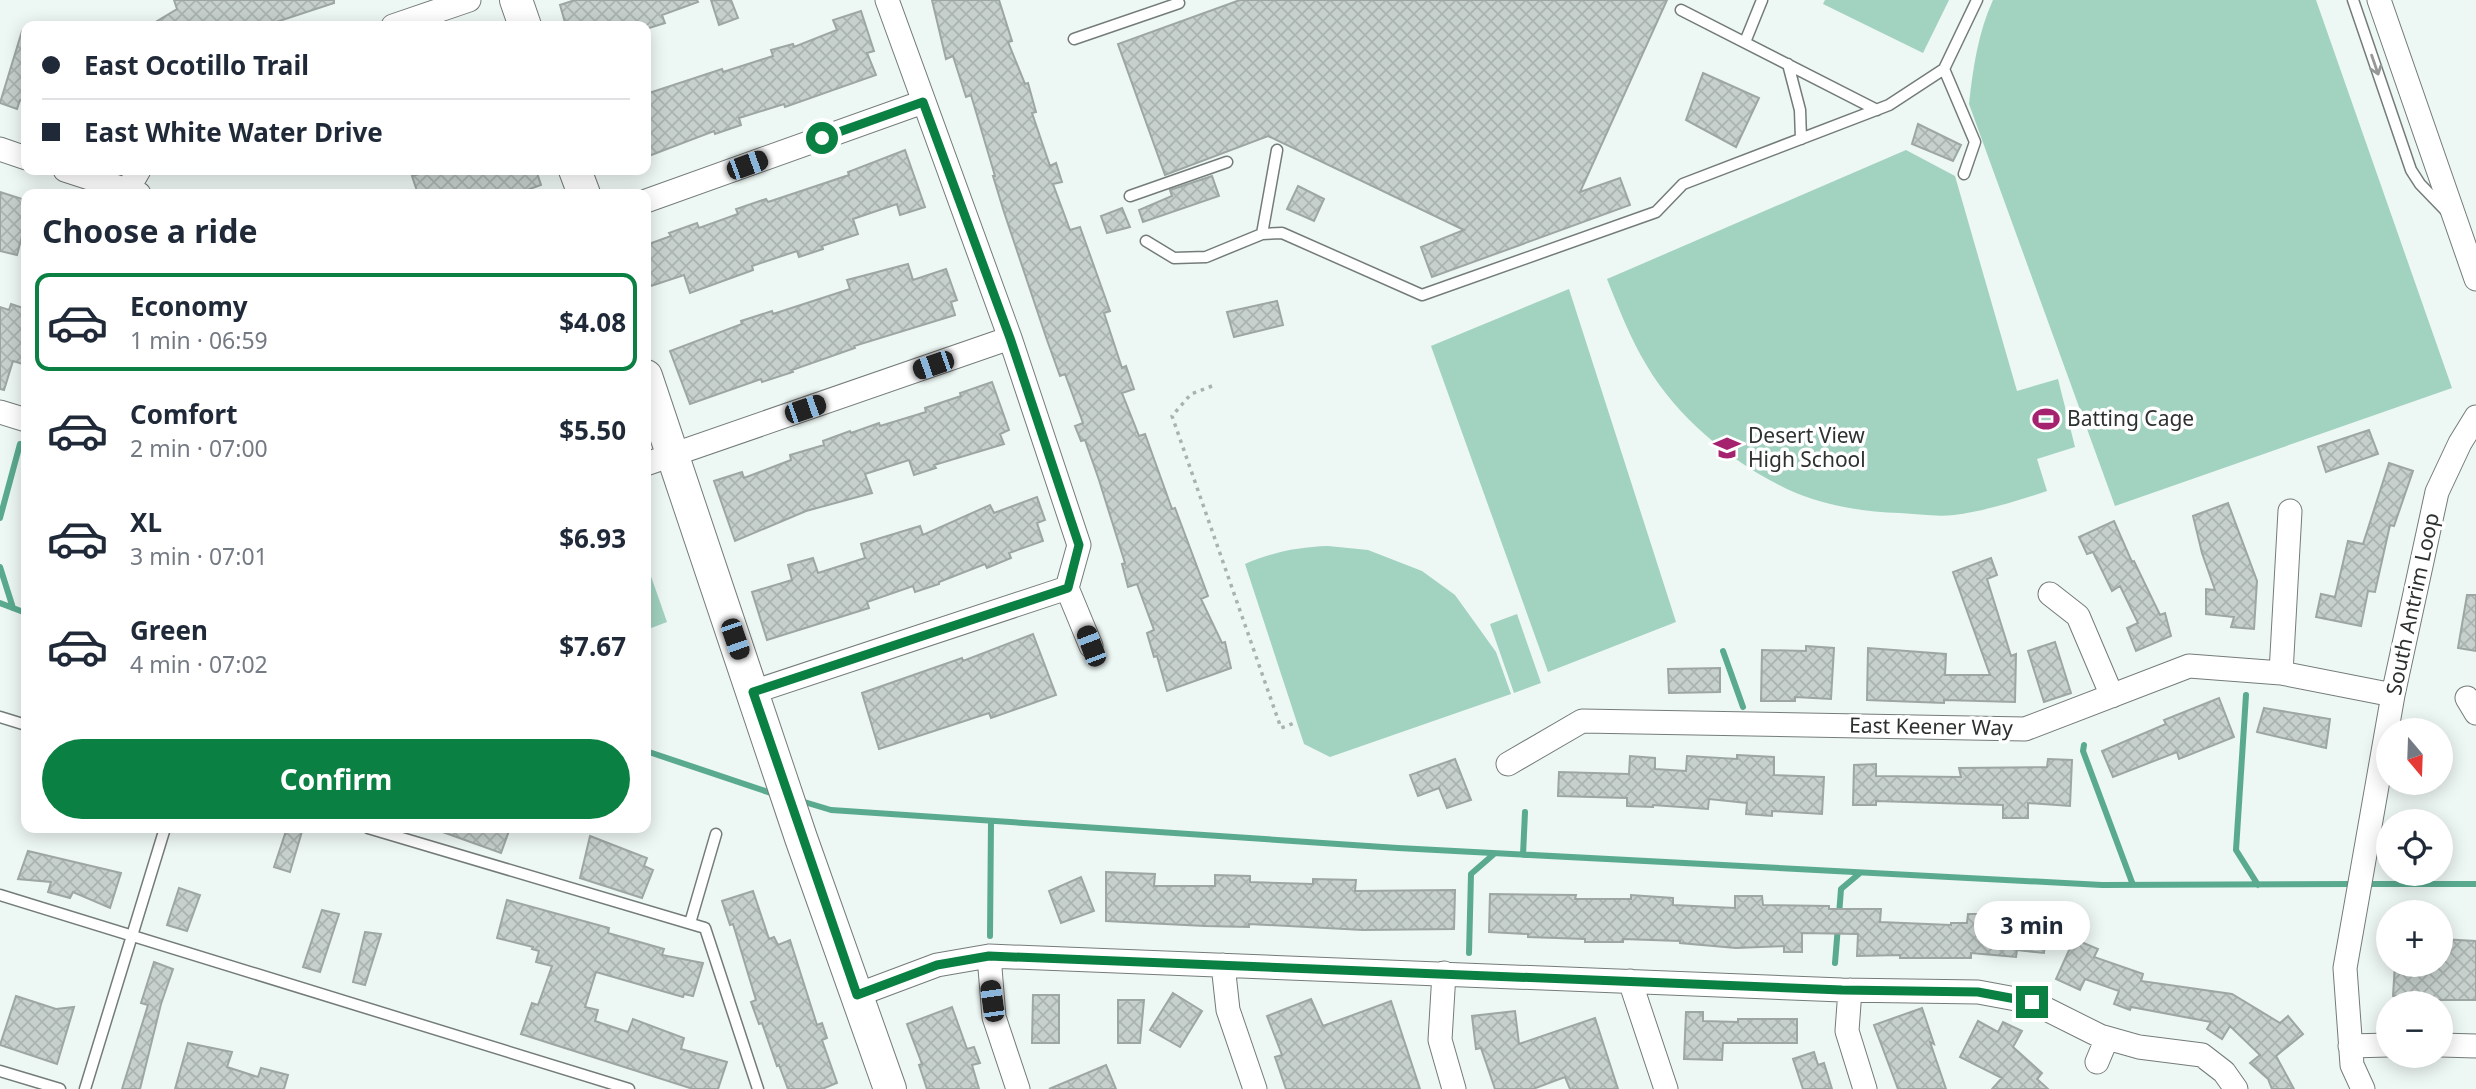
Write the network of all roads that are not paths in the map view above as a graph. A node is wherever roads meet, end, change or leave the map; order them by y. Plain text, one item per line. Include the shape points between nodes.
1 (469, 0) edge
2 (516, 0) edge
3 (887, 0) edge
4 (1762, 0) edge
5 (1977, 0) edge
6 (2353, 0) edge
7 (2379, 0) edge
8 (1179, 3) dead end
9 (1681, 10) dead end
10 (408, 21) edge
11 (523, 21) edge
12 (1074, 39) dead end
13 (1745, 42) junction
14 (1788, 64) junction
15 (1944, 69) junction
16 (923, 102) junction
17 (1877, 110) junction
18 (1801, 139) junction
19 (0, 149) edge
20 (1277, 150) dead end
21 (21, 156) edge
22 (1227, 162) dead end
23 (1964, 174) dead end
24 (89, 175) edge
25 (136, 185) edge
26 (1130, 196) dead end
27 (651, 199) edge
28 (2456, 220) junction
29 (1262, 234) junction
30 (1146, 241) dead end
31 (2476, 279) edge
32 (1010, 338) junction
33 (651, 408) edge
34 (0, 412) edge
35 (21, 418) edge
36 (2476, 418) edge
37 (659, 459) edge
38 (2290, 511) dead end
39 (1068, 588) junction
40 (2050, 594) dead end
41 (1091, 646) dead end
42 (2281, 673) junction
43 (753, 692) junction
44 (2112, 695) junction
45 (2393, 695) junction
46 (0, 717) edge
47 (21, 723) edge
48 (1508, 764) dead end
49 (163, 833) edge
50 (385, 833) edge
51 (716, 834) dead end
52 (0, 895) edge
53 (690, 923) junction
54 (131, 936) junction
55 (989, 956) junction
56 (1223, 965) junction
57 (1444, 973) junction
58 (1630, 981) junction
59 (1850, 990) junction
60 (857, 995) junction
61 (2107, 1038) junction
62 (2376, 1045) edge
63 (2453, 1045) edge
64 (2350, 1046) junction
65 (2476, 1046) edge
66 (2097, 1062) dead end
67 (0, 1071) edge
68 (60, 1089) edge
69 (85, 1089) edge
70 (629, 1089) edge
71 (758, 1089) edge
72 (890, 1089) edge
73 (1018, 1089) edge
74 (1255, 1089) edge
75 (1454, 1089) edge
76 (1666, 1089) edge
77 (1866, 1089) edge
78 (2236, 1089) edge
79 (2363, 1089) edge

1 - 10 street
2 - 11 street
3 - 16 street
4 - 13 lane
5 - 15 lane
6 -> 28 lane via 2411,170
7 - 28 street
8 - 12 lane
9 - 13 lane
13 - 14 lane
14 - 17 lane
14 - 18 lane via 1800,110
15 - 17 lane
15 - 23 lane via 1975,142
16 - 27 street
16 - 32 street
17 - 18 lane
18 - 29 lane via 1683,184 1656,212 1422,295 1282,233
19 - 21 street
20 - 29 lane
22 - 26 lane
24 - 25 street
28 - 31 street
29 - 30 lane via 1206,257 1174,258
32 - 37 street
32 - 39 street via 1079,545
33 - 37 street
34 - 35 street
36 - 45 street, South Antrim Loop via 2437,492
37 - 43 street
38 - 42 street
39 - 41 street
39 - 43 street
40 - 44 street via 2078,616
42 - 44 street, East Keener Way via 2189,666
42 - 45 street, East Keener Way
43 - 60 street
44 - 48 street, East Keener Way via 2025,729 1582,721
45 - 64 street, South Antrim Loop via 2346,968
46 - 47 lane
49 - 54 lane
50 - 53 lane
51 - 53 lane
52 - 54 lane
53 - 71 lane via 705,928
54 - 69 lane
54 - 70 lane
55 - 56 street
55 - 60 street via 937,965
55 - 73 street via 994,1017
56 - 57 street
56 - 74 street via 1228,1010
57 - 58 street
57 - 75 street via 1440,1040
58 - 59 street
58 - 76 street
59 - 61 street via 1978,992 2032,1002
59 - 77 street via 1847,1031
60 - 72 street
61 - 66 street
61 - 78 street via 2202,1055 2224,1072
62 - 64 street
63 - 65 street
64 - 79 street, South Antrim Loop via 2352,1065
67 - 68 lane

